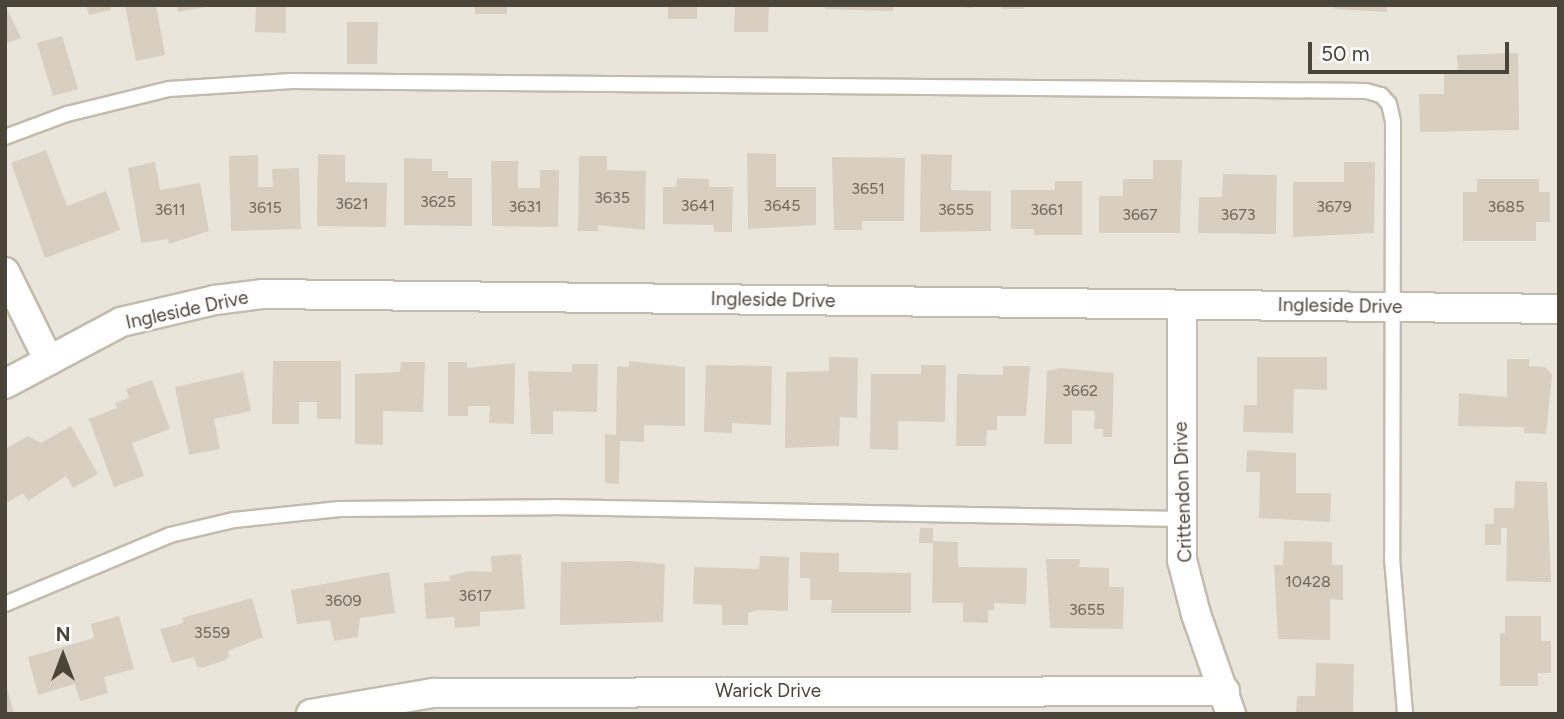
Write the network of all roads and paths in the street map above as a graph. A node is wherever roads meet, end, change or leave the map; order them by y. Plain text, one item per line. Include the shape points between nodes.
1 (5, 137) edge
2 (5, 272) edge
3 (1182, 305) junction
4 (1393, 307) junction
5 (1559, 309) edge
6 (49, 360) junction
7 (5, 384) edge
8 (1182, 519) junction
9 (5, 604) edge
10 (1228, 702) edge
11 (312, 714) edge
12 (1405, 714) edge

1 - 4 lane via 67,114 169,89 239,82 1366,91 1381,95 1389,104 1393,122
2 - 6 street
3 - 4 street, Ingleside Drive
3 - 6 street, Ingleside Drive via 262,294 121,322
3 - 8 street, Crittendon Drive
4 - 5 street, Ingleside Drive
4 - 12 lane via 1392,558
6 - 7 street, Ingleside Drive
8 - 9 lane via 567,508 339,509 234,520 170,535
8 - 10 street, Crittendon Drive via 1182,560
10 - 11 street, Warick Drive via 433,693

